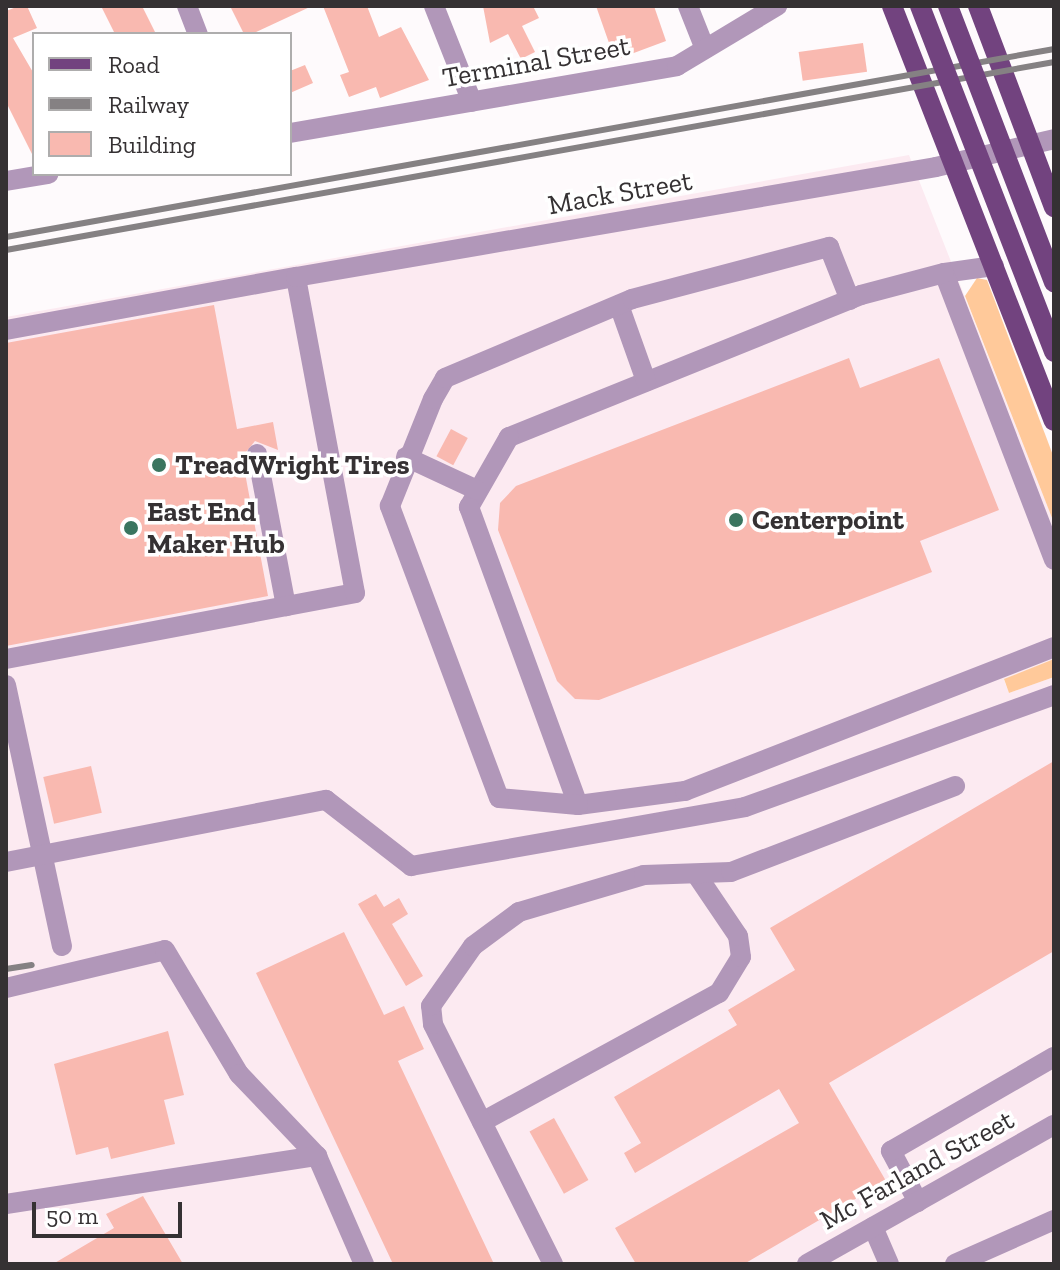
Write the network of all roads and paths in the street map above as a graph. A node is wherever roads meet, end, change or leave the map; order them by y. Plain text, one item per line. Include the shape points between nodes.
1 (187, 6) edge
2 (434, 6) edge
3 (688, 6) edge
4 (777, 6) edge
5 (892, 6) edge
6 (920, 6) edge
7 (948, 6) edge
8 (978, 6) edge
9 (197, 32) edge
10 (705, 49) junction
11 (472, 102) junction
12 (292, 133) edge
13 (1054, 139) edge
14 (1029, 143) junction
15 (954, 163) junction
16 (36, 176) edge
17 (6, 181) edge
18 (1054, 207) edge
19 (994, 266) junction
20 (944, 273) junction
21 (296, 277) junction
22 (1054, 282) edge
23 (850, 300) junction
24 (619, 305) junction
25 (6, 330) edge
26 (1054, 352) edge
27 (646, 381) junction
28 (1054, 421) edge
29 (257, 454) dead end
30 (406, 457) junction
31 (477, 490) junction
32 (1054, 560) edge
33 (286, 606) junction
34 (1054, 647) edge
35 (6, 659) edge
36 (6, 685) edge
37 (1054, 695) edge
38 (955, 786) dead end
39 (578, 805) junction
40 (42, 855) junction
41 (6, 862) edge
42 (696, 874) junction
43 (62, 946) dead end
44 (6, 988) edge
45 (1054, 1057) edge
46 (482, 1122) junction
47 (1054, 1125) edge
48 (317, 1156) junction
49 (918, 1202) junction
50 (6, 1204) edge
51 (1054, 1220) edge
52 (873, 1227) junction
53 (364, 1264) edge
54 (553, 1264) edge
55 (807, 1264) edge
56 (889, 1264) edge
57 (955, 1264) edge

1 - 9 street
2 - 11 street
3 - 10 street
4 - 10 street, Terminal Street
5 - 15 main road
6 - 26 main road, bridge
7 - 22 main road, bridge
8 - 14 main road
10 - 11 street, Terminal Street via 677,66
11 - 12 street, Terminal Street
13 - 14 street, Mack Street
14 - 15 street, Mack Street
14 - 18 main road
15 - 19 main road
15 - 21 street, Mack Street
16 - 17 street
19 - 20 street
19 - 28 main road
20 - 23 street
20 - 32 street
21 - 25 street, Mack Street
21 - 33 street via 355,593
23 - 24 street via 829,247
23 - 27 street
24 - 27 street
24 - 30 street via 445,378
27 - 31 street via 509,437
29 - 33 street
30 - 31 street
30 - 39 street via 390,506 499,798
31 - 39 street via 469,507
33 - 35 street
34 - 39 street via 685,791
36 - 40 street
37 - 40 street via 745,807 411,866 326,800
38 - 42 street via 780,856 731,872
40 - 41 street
40 - 43 street
42 - 46 street via 738,936 741,957 719,993
42 - 46 street via 644,875 519,912 473,946 431,1006 433,1024
44 - 48 street via 165,950 239,1074
45 - 49 street via 891,1151
46 - 54 street
47 - 49 street, Mc Farland Street
48 - 50 street
48 - 53 street
49 - 52 street, Mc Farland Street
51 - 57 street
52 - 55 street, Mc Farland Street
52 - 56 street

